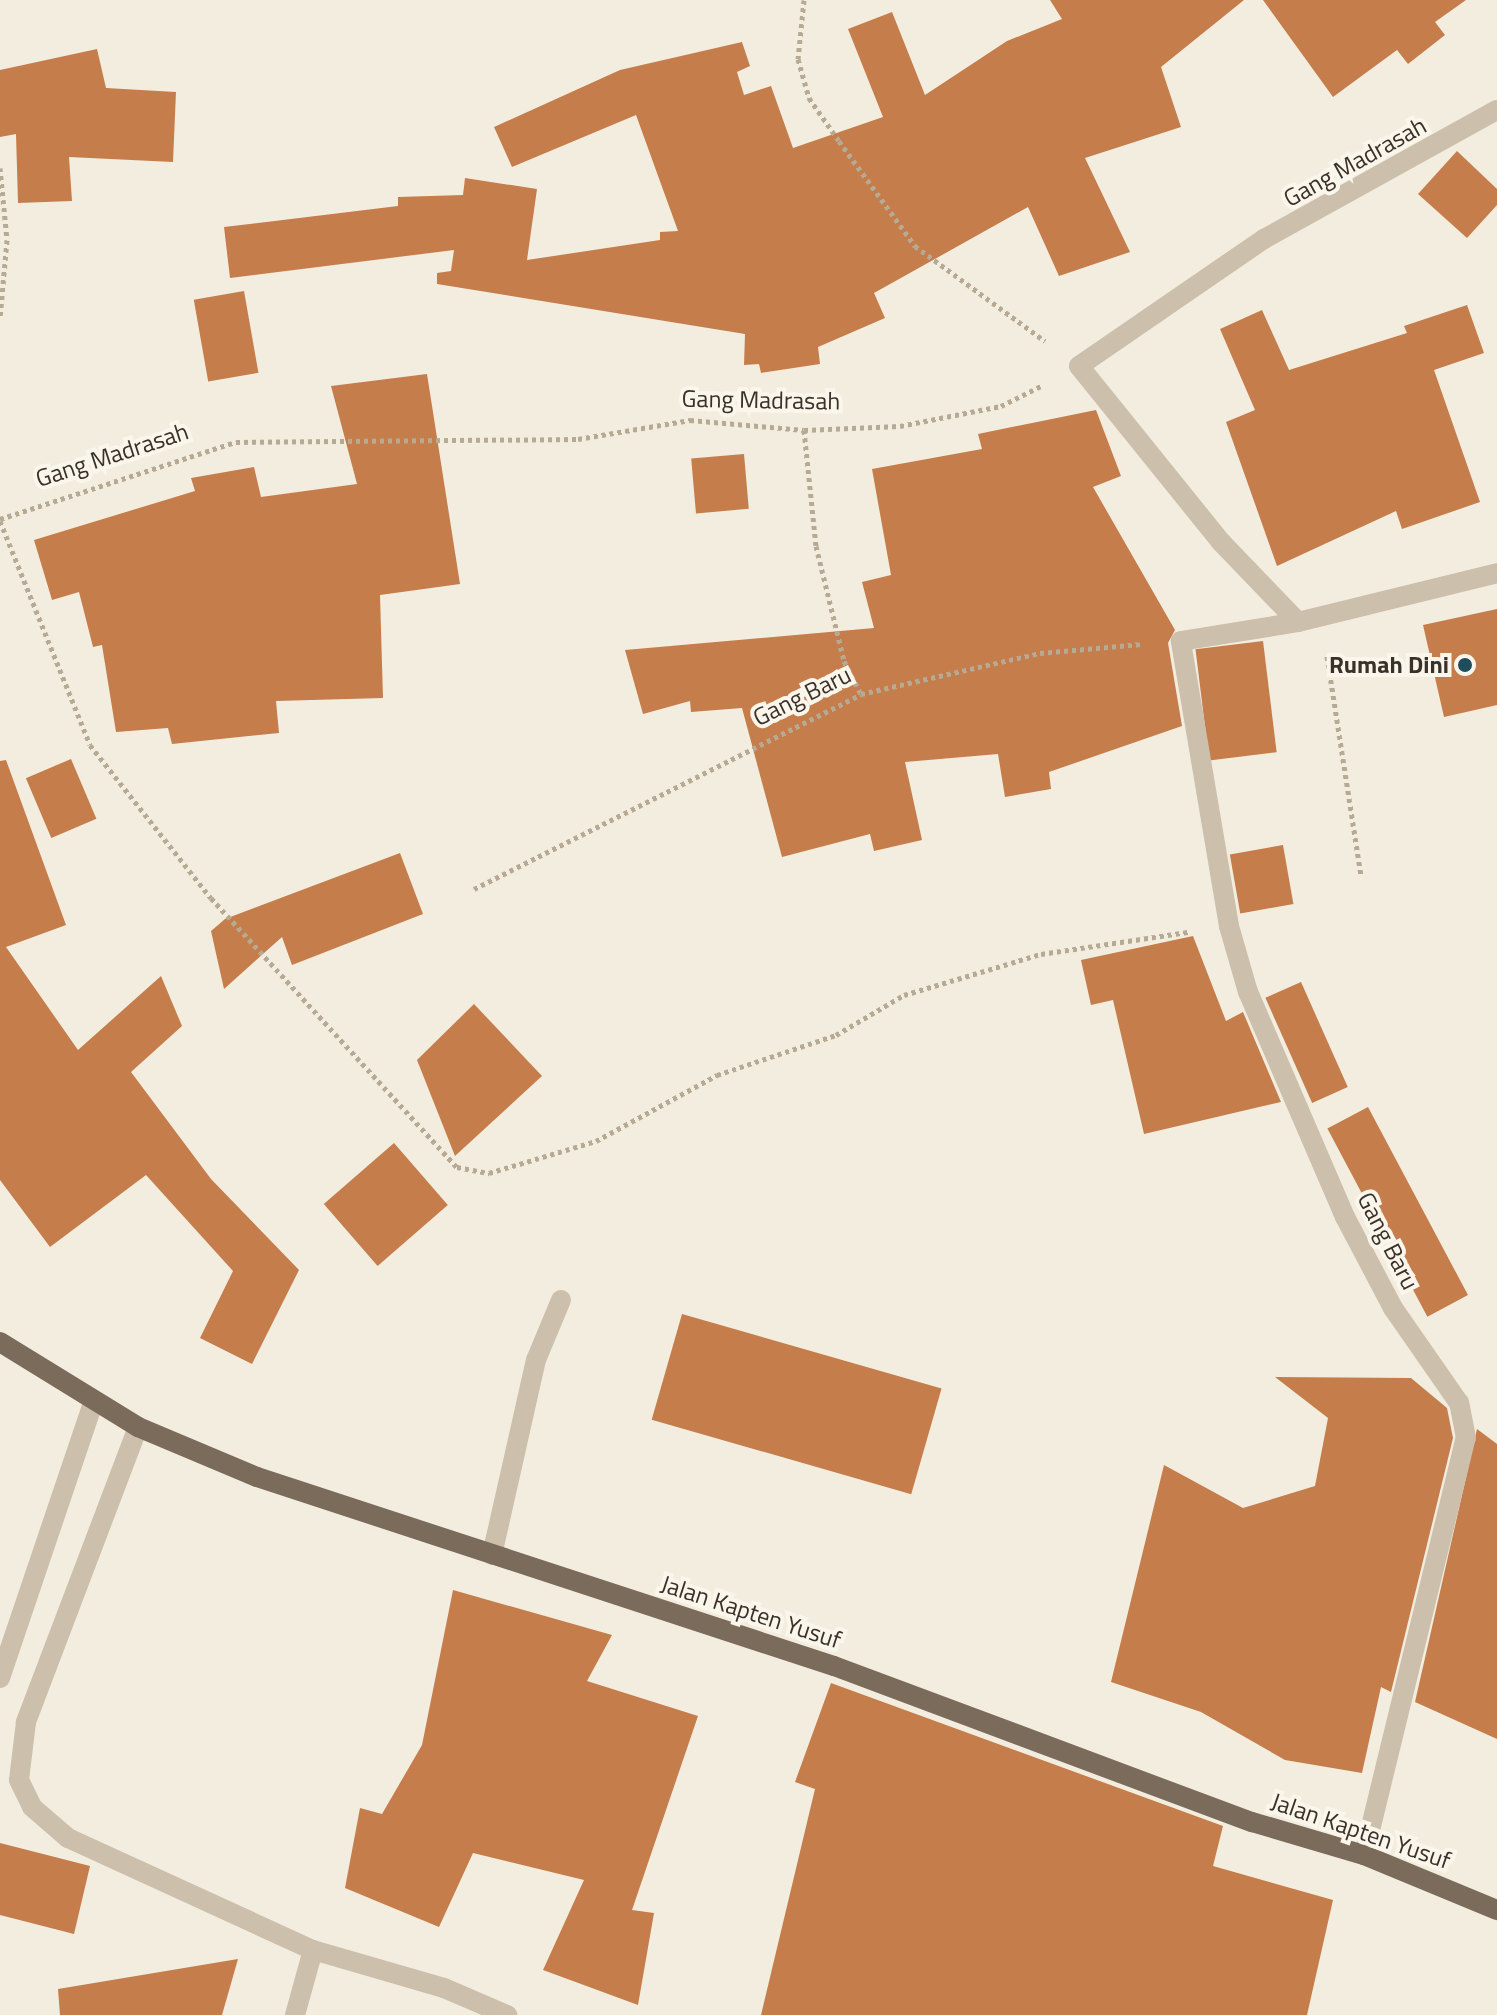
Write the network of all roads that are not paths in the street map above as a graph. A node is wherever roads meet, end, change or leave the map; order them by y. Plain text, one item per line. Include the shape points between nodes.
1 (1497, 110) edge
2 (1497, 573) edge
3 (1298, 622) junction
4 (561, 1300) dead end
5 (0, 1342) edge
6 (93, 1403) junction
7 (138, 1427) junction
8 (492, 1555) junction
9 (0, 1678) edge
10 (1364, 1855) junction
11 (1497, 1910) edge
12 (313, 1950) junction
13 (295, 2015) edge
14 (507, 2015) edge

1 - 3 street, Gang Madrasah via 1348,199 1264,239 1079,366 1221,542
2 - 3 street
3 - 10 street, Gang Baru via 1181,641 1229,926 1273,1058 1345,1217 1393,1308 1459,1403 1466,1438
4 - 8 street via 536,1360
5 - 6 main road, Jalan Kapten Yusuf
6 - 7 main road, Jalan Kapten Yusuf
6 - 9 street
7 - 8 main road, Jalan Kapten Yusuf via 257,1477
7 - 12 street via 26,1722 19,1780 32,1807 68,1838
8 - 10 main road, Jalan Kapten Yusuf via 834,1666 1252,1822
10 - 11 main road, Jalan Kapten Yusuf
12 - 13 street
12 - 14 street via 444,1988

